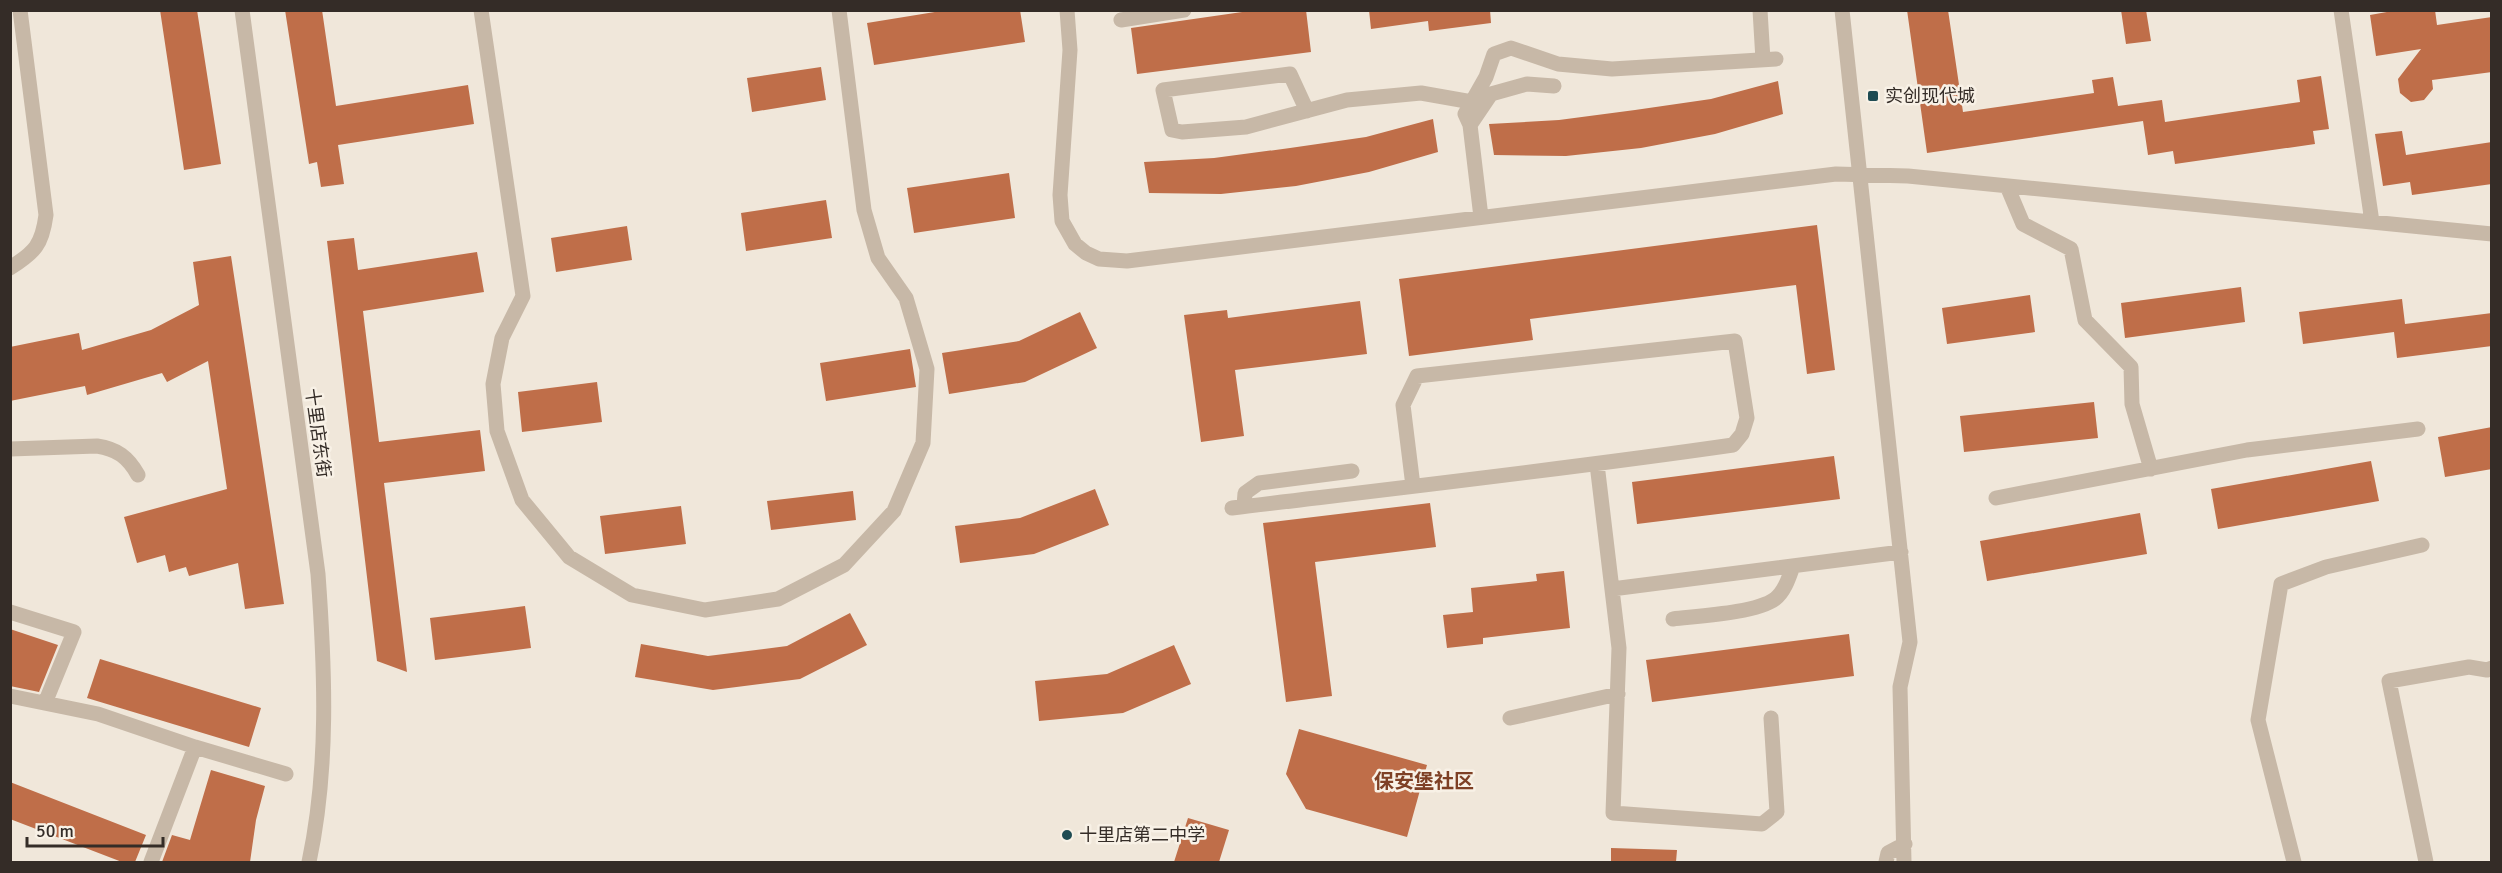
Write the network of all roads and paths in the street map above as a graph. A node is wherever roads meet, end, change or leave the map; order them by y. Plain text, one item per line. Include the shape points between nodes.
1 (20, 10) edge
2 (242, 10) edge
3 (481, 10) edge
4 (839, 10) edge
5 (1067, 10) edge
6 (1184, 10) edge
7 (1760, 10) edge
8 (1842, 10) edge
9 (2341, 10) edge
10 (1121, 20) dead end
11 (1554, 86) dead end
12 (1472, 102) junction
13 (1307, 111) junction
14 (1470, 125) junction
15 (1860, 176) junction
16 (2007, 186) junction
17 (1480, 217) junction
18 (2372, 222) junction
19 (2492, 234) edge
20 (10, 268) edge
21 (2418, 429) dead end
22 (12, 454) edge
23 (1597, 464) junction
24 (2151, 469) junction
25 (1352, 471) dead end
26 (138, 475) dead end
27 (1413, 486) junction
28 (1996, 498) dead end
29 (2422, 544) dead end
30 (1901, 552) junction
31 (1793, 566) junction
32 (1612, 589) junction
33 (10, 612) edge
34 (1673, 619) dead end
35 (2492, 668) edge
36 (1618, 694) junction
37 (10, 696) edge
38 (45, 703) junction
39 (1510, 718) dead end
40 (1771, 718) dead end
41 (195, 747) junction
42 (286, 774) dead end
43 (1905, 844) junction
44 (151, 862) edge
45 (309, 862) edge
46 (1886, 862) edge
47 (1904, 862) edge
48 (2294, 862) edge
49 (2426, 862) edge

1 - 20 street via 46,215 43,236 31,255
2 - 45 street, 十里店东街 via 319,595 323,647 321,771
3 - 4 street via 523,296 502,338 493,384 497,431 522,500 569,557 587,568 632,595 705,610 778,599 844,565 894,511 923,443 927,369 906,298 878,258 864,210
5 - 17 street via 1070,50 1060,195 1062,221 1075,244 1086,253 1099,259 1127,261
6 - 10 street
7 - 12 street via 1769,59 1612,69 1558,64 1511,48 1494,54
8 - 15 street
9 - 18 street
11 - 14 street via 1527,84 1491,94
12 - 13 street via 1421,93 1347,100
12 - 14 street via 1465,114
13 - 13 street via 1246,127 1182,132 1172,130 1163,90 1290,74
14 - 17 street
15 - 16 street via 1908,176
15 - 17 street via 1836,174
15 - 30 street
16 - 18 street
16 - 24 street via 2024,224 2071,249 2085,320 2132,367 2132,404
18 - 19 street
21 - 24 street via 2247,450
22 - 26 street via 110,448 122,454
23 - 27 street
23 - 27 street via 1733,445 1747,418 1735,340 1417,376 1403,405
23 - 32 street
24 - 28 street
25 - 27 street via 1259,483 1245,493 1238,507
29 - 48 street via 2326,567 2282,584 2258,720
30 - 31 street
30 - 43 street via 1910,642 1900,687
31 - 32 street
31 - 34 street via 1782,592 1774,600 1755,608
32 - 36 street via 1619,648
33 - 38 street via 74,632
35 - 49 street via 2469,667 2390,681
36 - 39 street
36 - 40 street via 1612,813 1762,824 1777,812
37 - 38 street
38 - 41 street via 98,714
41 - 42 street
41 - 44 street
43 - 46 street via 1888,853
43 - 47 street

